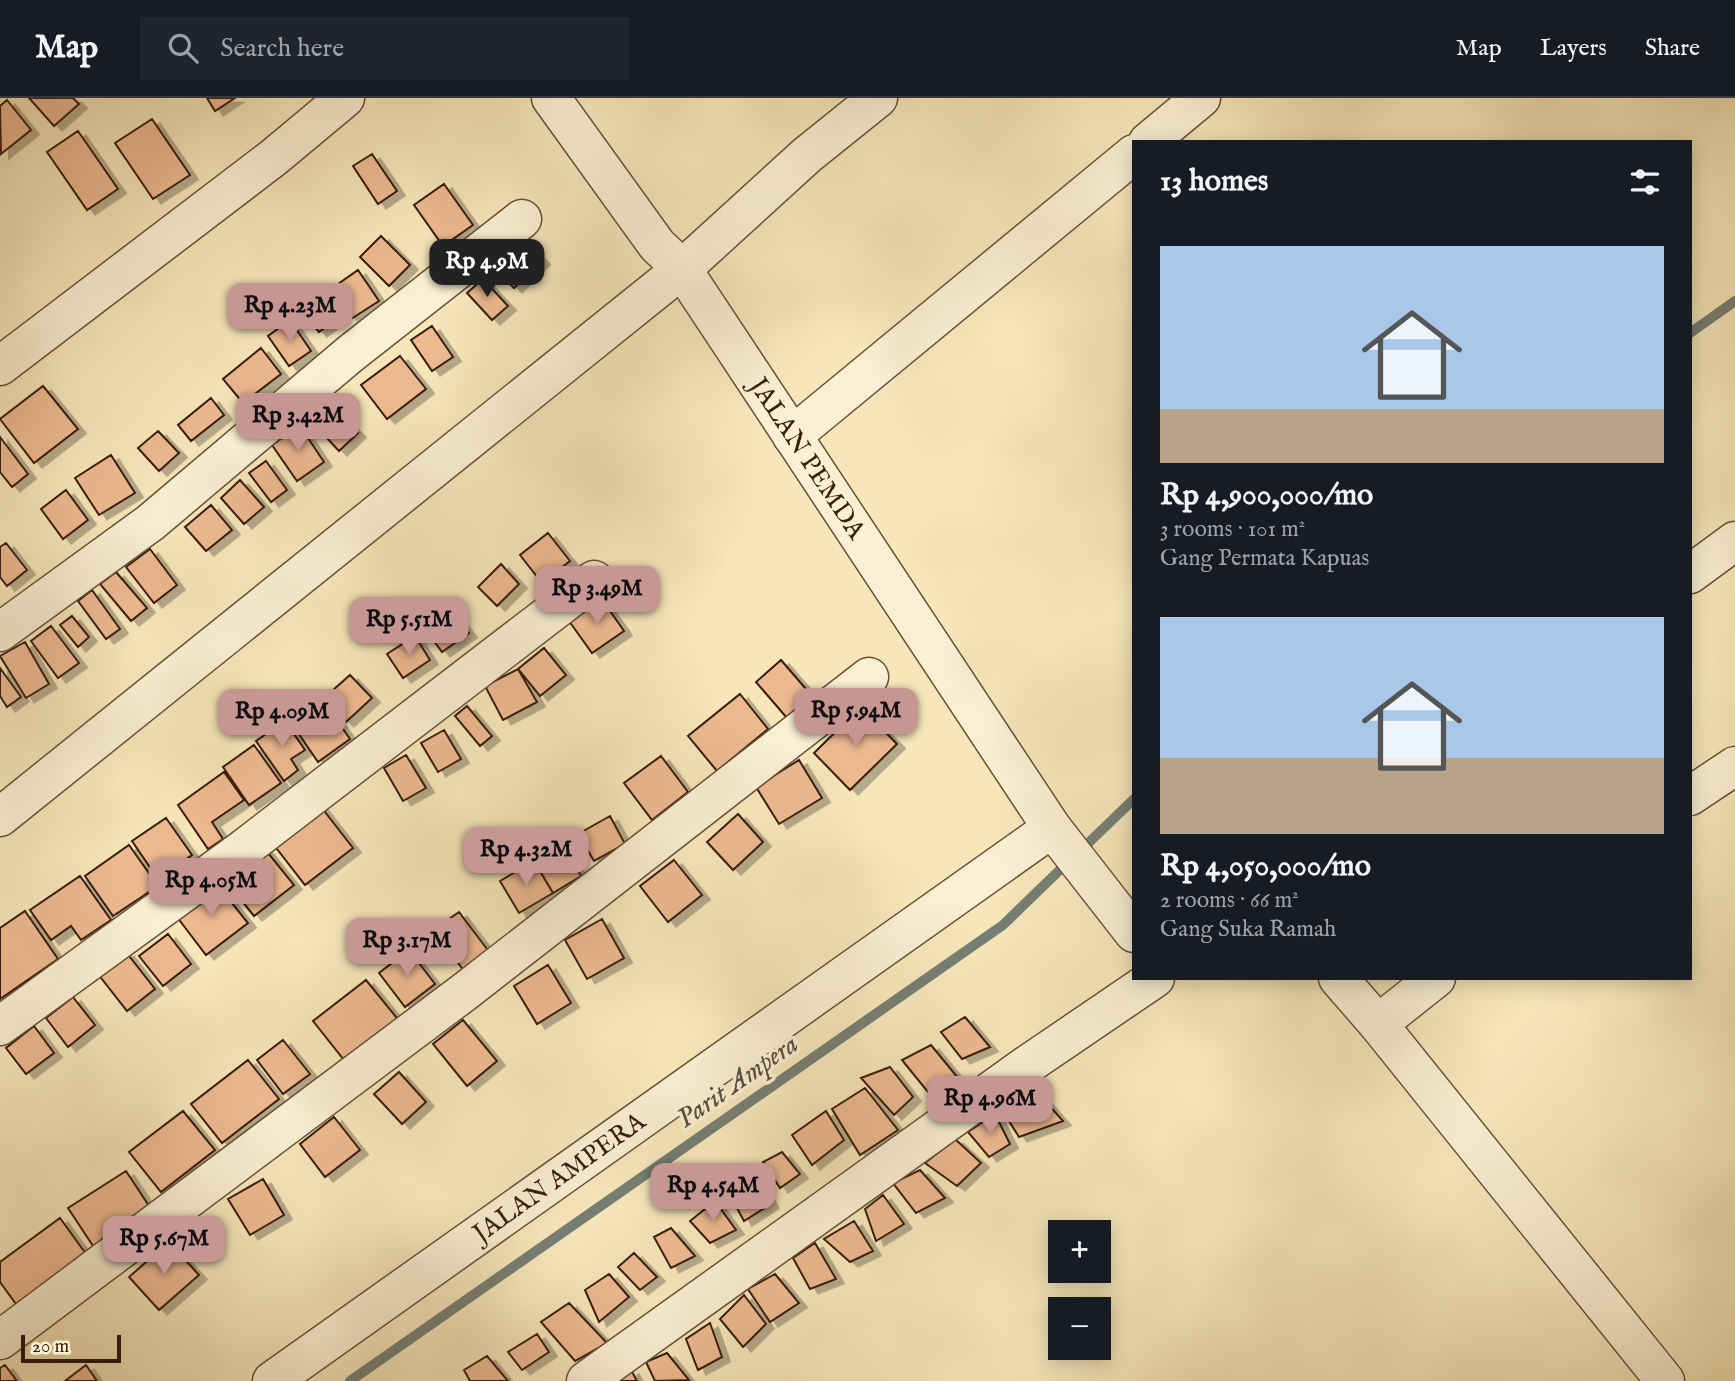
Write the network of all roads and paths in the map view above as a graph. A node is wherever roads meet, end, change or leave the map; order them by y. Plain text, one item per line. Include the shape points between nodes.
1 (345, 98) edge
2 (551, 98) edge
3 (878, 98) edge
4 (1201, 98) edge
5 (1150, 140) edge
6 (1132, 156) edge
7 (522, 219) dead end
8 (682, 269) junction
9 (0, 366) edge
10 (792, 436) junction
11 (1735, 541) edge
12 (1692, 573) edge
13 (594, 580) dead end
14 (0, 632) edge
15 (869, 677) dead end
16 (1735, 766) edge
17 (1692, 795) edge
18 (0, 817) edge
19 (1047, 839) junction
20 (1132, 930) edge
21 (1152, 980) edge
22 (1340, 980) edge
23 (1433, 980) edge
24 (1378, 1024) junction
25 (0, 1026) edge
26 (0, 1340) edge
27 (272, 1381) edge
28 (586, 1381) edge
29 (1665, 1381) edge

1 - 9 street
2 - 8 street, JALAN PEMDA via 657,245
3 - 8 street via 807,155
4 - 5 street
6 - 10 street
7 - 14 street via 350,354 150,523
8 - 10 street, JALAN PEMDA
8 - 18 street
10 - 19 street, JALAN PEMDA
11 - 12 street
13 - 25 street via 242,850
15 - 26 street via 463,993
16 - 17 street
19 - 20 street, JALAN PEMDA via 1094,881
19 - 27 street, JALAN AMPERA
21 - 28 street
22 - 24 street
23 - 24 street
24 - 29 street

